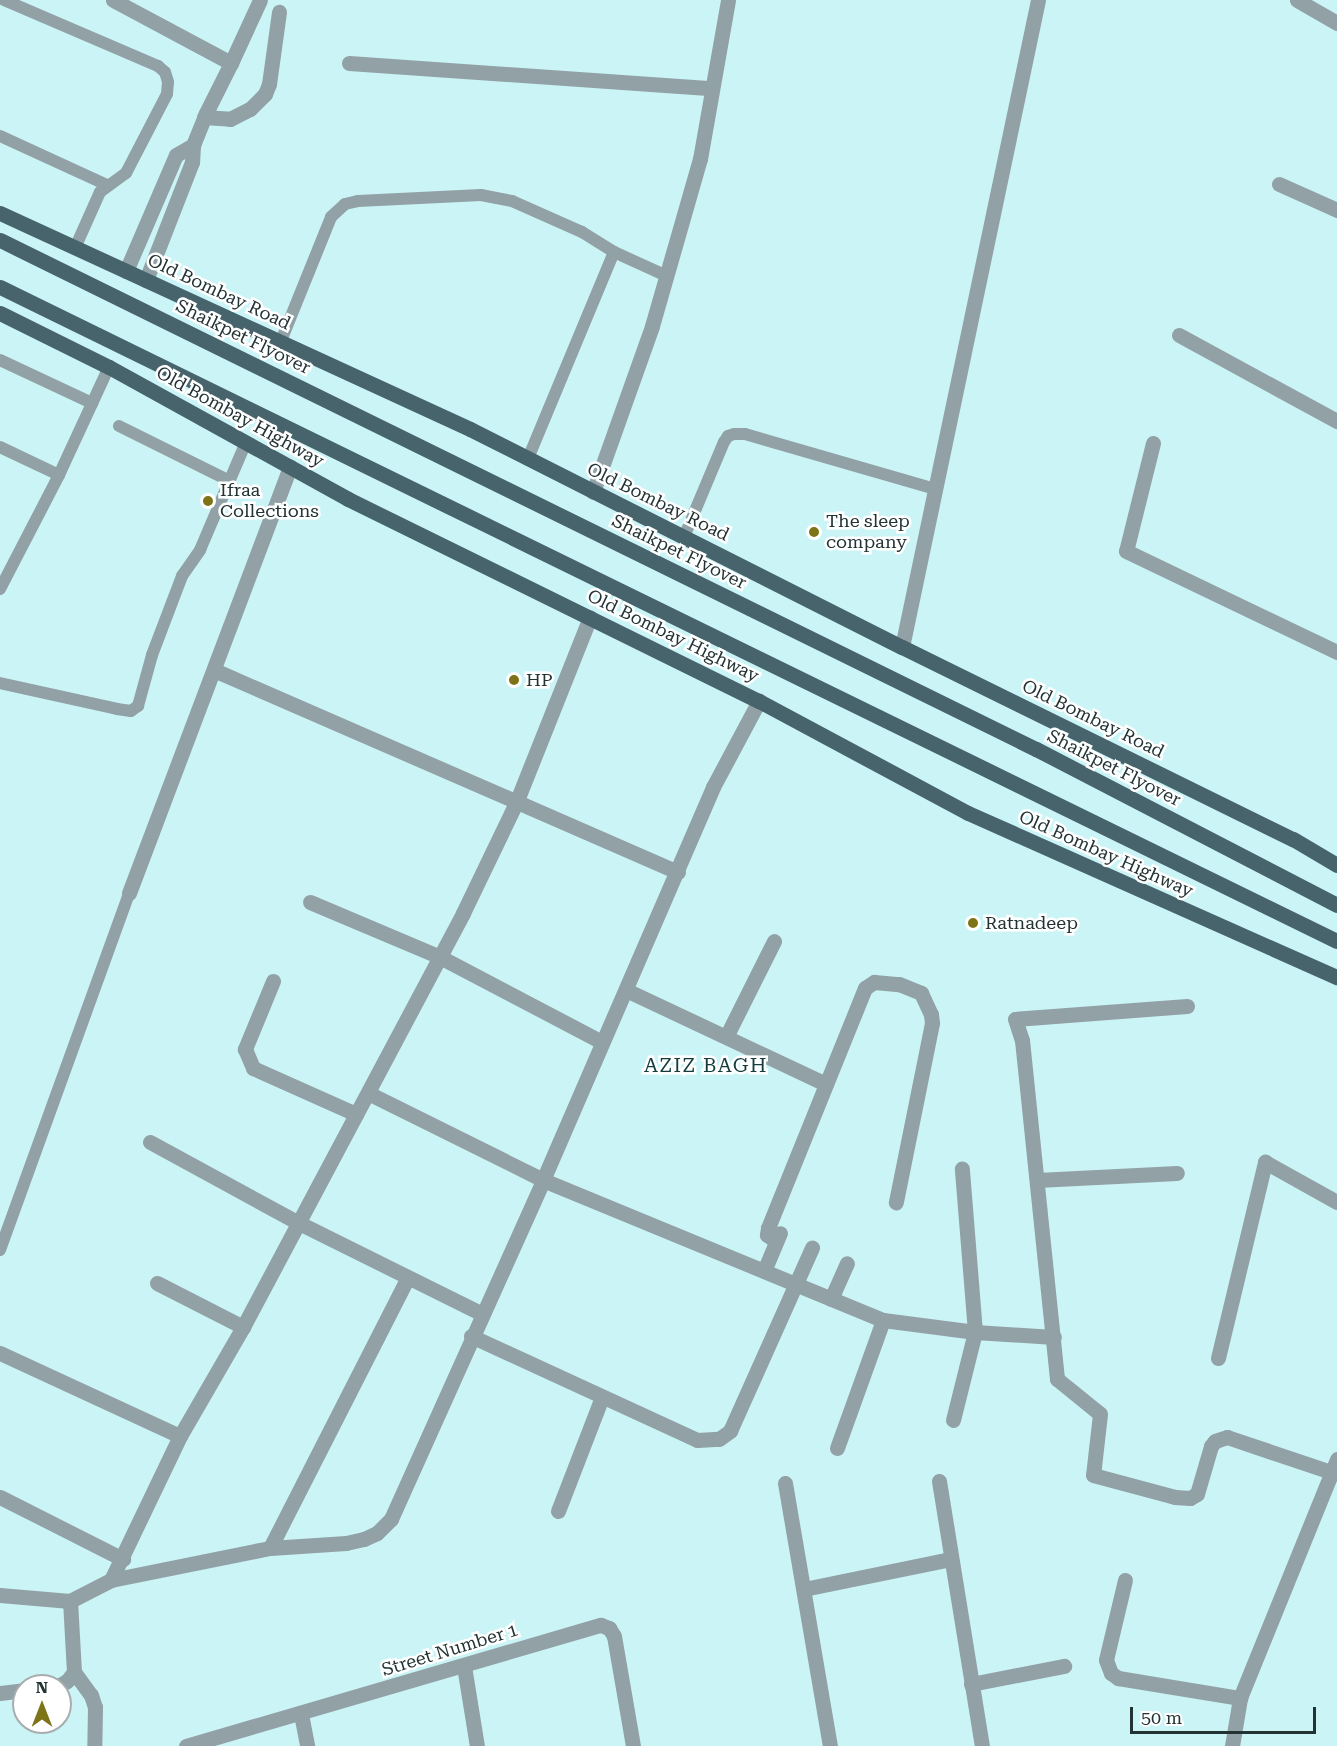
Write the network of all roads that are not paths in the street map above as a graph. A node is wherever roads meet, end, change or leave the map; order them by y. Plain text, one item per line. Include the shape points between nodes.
1 (4, 0) edge
2 (113, 0) edge
3 (260, 0) edge
4 (728, 0) edge
5 (1038, 0) edge
6 (1297, 0) edge
7 (279, 12) dead end
8 (1337, 22) edge
9 (231, 63) junction
10 (349, 63) dead end
11 (711, 88) junction
12 (204, 117) junction
13 (0, 136) edge
14 (193, 145) junction
15 (1279, 184) dead end
16 (107, 185) junction
17 (1337, 210) edge
18 (0, 213) edge
19 (0, 240) edge
20 (75, 248) junction
21 (614, 252) junction
22 (126, 271) junction
23 (667, 276) junction
24 (146, 280) junction
25 (0, 287) edge
26 (0, 313) edge
27 (1179, 335) dead end
28 (281, 341) junction
29 (0, 360) edge
30 (109, 367) junction
31 (92, 403) junction
32 (1337, 421) edge
33 (119, 426) dead end
34 (246, 442) junction
35 (1153, 443) dead end
36 (0, 447) edge
37 (528, 459) junction
38 (290, 466) junction
39 (59, 475) junction
40 (230, 481) junction
41 (935, 489) junction
42 (593, 492) junction
43 (684, 537) junction
44 (0, 589) edge
45 (590, 617) junction
46 (902, 647) junction
47 (1337, 652) edge
48 (214, 670) junction
49 (0, 683) edge
50 (759, 701) junction
51 (516, 803) junction
52 (1337, 866) edge
53 (678, 872) junction
54 (129, 893) joint
55 (310, 902) dead end
56 (1337, 905) edge
57 (774, 940) dead end
58 (1337, 941) edge
59 (440, 957) junction
60 (1337, 977) edge
61 (273, 981) dead end
62 (626, 990) junction
63 (1187, 1006) dead end
64 (727, 1035) junction
65 (602, 1042) junction
66 (826, 1084) junction
67 (368, 1093) junction
68 (356, 1114) junction
69 (150, 1142) dead end
70 (962, 1169) dead end
71 (1177, 1173) dead end
72 (543, 1180) junction
73 (1037, 1180) junction
74 (896, 1202) dead end
75 (1337, 1202) edge
76 (297, 1222) junction
77 (812, 1248) dead end
78 (0, 1250) edge
79 (846, 1263) dead end
80 (764, 1271) junction
81 (407, 1279) junction
82 (157, 1283) dead end
83 (795, 1284) junction
84 (831, 1299) junction
85 (482, 1314) junction
86 (883, 1320) junction
87 (243, 1327) junction
88 (975, 1332) junction
89 (471, 1336) junction
90 (1054, 1337) junction
91 (0, 1353) edge
92 (1218, 1358) dead end
93 (602, 1396) junction
94 (953, 1420) dead end
95 (180, 1436) junction
96 (837, 1448) dead end
97 (1335, 1468) edge
98 (939, 1481) dead end
99 (785, 1483) dead end
100 (0, 1497) edge
101 (558, 1511) dead end
102 (270, 1548) junction
103 (123, 1559) junction
104 (950, 1559) junction
105 (111, 1580) junction
106 (1125, 1580) dead end
107 (804, 1589) junction
108 (0, 1595) edge
109 (70, 1601) junction
110 (464, 1666) junction
111 (1064, 1666) dead end
112 (74, 1672) junction
113 (72, 1675) edge
114 (971, 1684) junction
115 (1240, 1698) junction
116 (301, 1714) junction
117 (94, 1746) edge
118 (186, 1746) edge
119 (307, 1746) edge
120 (477, 1746) edge
121 (633, 1746) edge
122 (830, 1746) edge
123 (982, 1746) edge
124 (1232, 1746) edge

1 - 16 lane via 165,72 167,94 126,173
2 - 9 street
3 - 9 street
4 - 11 street
5 - 41 street
6 - 8 street
7 - 12 street via 265,94 250,109 230,119
9 - 12 street
10 - 11 street
11 - 23 street via 700,159
12 - 14 street
13 - 16 lane
14 - 22 street via 176,155
14 - 24 street via 192,162
15 - 17 street
16 - 20 lane via 100,192
18 - 20 main road, Old Bombay Road
19 - 56 main road, Shaikpet Flyover via 1036,749
20 - 22 main road, Old Bombay Road
21 - 23 lane
21 - 28 lane via 582,232 513,201 481,195 345,204 331,217
21 - 37 lane
22 - 24 main road, Old Bombay Road
23 - 42 street
24 - 28 main road, Old Bombay Road
25 - 58 main road
26 - 30 main road, Old Bombay Highway
27 - 32 street
28 - 37 main road, Old Bombay Road
29 - 31 lane
30 - 31 lane
30 - 34 main road, Old Bombay Highway
31 - 39 lane
33 - 40 lane
34 - 38 main road, Old Bombay Highway
34 - 40 lane
35 - 47 street via 1126,551
36 - 39 lane
37 - 42 main road, Old Bombay Road
38 - 45 main road, Old Bombay Highway via 348,499
38 - 48 street
39 - 44 lane
40 - 49 lane via 200,550 182,576 152,655 138,706 130,711 117,709
41 - 43 lane via 734,434 724,442
41 - 46 street
42 - 43 main road, Old Bombay Road
43 - 46 main road, Old Bombay Road
45 - 50 main road, Old Bombay Highway
45 - 51 street
46 - 52 main road, Old Bombay Road via 1293,838
48 - 51 street
48 - 54 street
50 - 53 street via 713,787
50 - 60 main road, Old Bombay Highway via 968,813
51 - 53 street
51 - 59 street
53 - 62 street
54 - 78 lane
55 - 59 street
57 - 64 street
59 - 65 street
59 - 67 street
61 - 68 street via 245,1049 253,1068
62 - 64 street
62 - 65 street
63 - 73 street via 1015,1019 1022,1040
64 - 66 street
65 - 72 street
66 - 74 street via 868,983 899,984 921,993 933,1023
66 - 80 street via 768,1228 767,1235 778,1237
67 - 68 street
67 - 72 street
68 - 76 street
69 - 76 street
70 - 88 street
71 - 73 street
72 - 80 street
72 - 85 street
73 - 90 street
75 - 92 street via 1265,1162
76 - 81 street
76 - 87 street
77 - 83 street
79 - 84 street
80 - 83 street
81 - 85 street
81 - 102 street
82 - 87 street
83 - 84 street
83 - 93 street via 730,1431 719,1439 697,1440
84 - 86 street
85 - 89 street
86 - 88 street
86 - 96 street
87 - 95 street
88 - 90 street
88 - 94 street
89 - 93 street
89 - 102 street via 391,1519 364,1539
90 - 97 street via 1056,1379 1100,1414 1093,1475 1190,1498 1197,1494 1211,1446 1227,1437
91 - 95 street
93 - 101 street
95 - 103 street
97 - 115 street
98 - 104 street
99 - 107 street
100 - 103 street
102 - 105 street
103 - 105 street
104 - 107 street
104 - 114 street
105 - 109 street
106 - 115 street via 1106,1660 1111,1674
107 - 122 street
108 - 109 street
109 - 112 street
110 - 116 street, Street Number 1
110 - 120 street
110 - 121 street, Street Number 1 via 601,1625 609,1628 614,1636
111 - 114 street
112 - 113 street
112 - 117 street via 95,1707
114 - 123 street
115 - 124 street
116 - 118 street, Street Number 1
116 - 119 street

